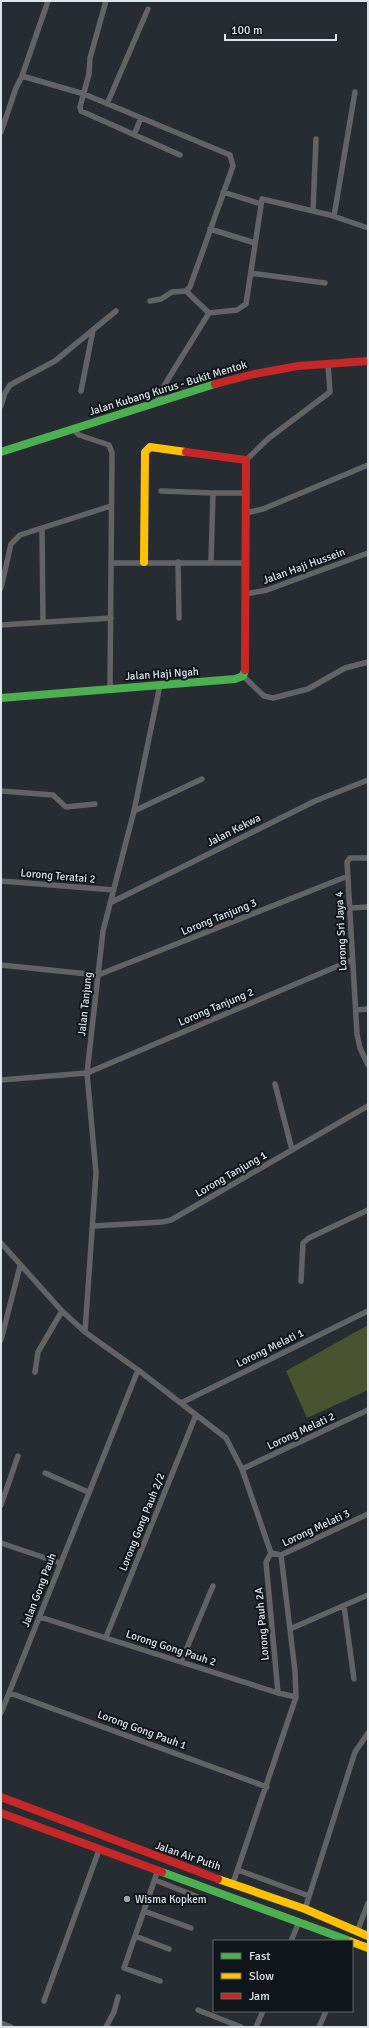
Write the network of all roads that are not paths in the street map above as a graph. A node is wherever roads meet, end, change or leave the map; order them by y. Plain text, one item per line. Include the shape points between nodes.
1 (48, 1) edge
2 (106, 1) edge
3 (148, 9) dead end
4 (22, 76) junction
5 (355, 92) dead end
6 (84, 94) junction
7 (107, 104) junction
8 (141, 118) junction
9 (1, 132) edge
10 (134, 135) junction
11 (316, 139) dead end
12 (180, 155) dead end
13 (224, 192) junction
14 (261, 204) junction
15 (313, 211) junction
16 (334, 216) junction
17 (368, 228) edge
18 (210, 229) junction
19 (255, 243) junction
20 (251, 273) junction
21 (325, 283) dead end
22 (186, 291) junction
23 (150, 300) dead end
24 (116, 311) dead end
25 (209, 313) junction
26 (92, 330) junction
27 (368, 361) edge
28 (331, 364) junction
29 (81, 390) dead end
30 (157, 401) junction
31 (1, 406) edge
32 (73, 429) junction
33 (1, 452) edge
34 (246, 460) junction
35 (368, 465) edge
36 (162, 491) dead end
37 (213, 493) junction
38 (246, 493) junction
39 (111, 506) junction
40 (249, 513) junction
41 (42, 528) junction
42 (368, 553) edge
43 (144, 562) junction
44 (178, 562) junction
45 (211, 562) junction
46 (111, 563) junction
47 (245, 563) junction
48 (1, 588) edge
49 (249, 594) junction
50 (110, 618) junction
51 (179, 618) dead end
52 (43, 622) junction
53 (1, 625) edge
54 (368, 662) edge
55 (243, 676) junction
56 (160, 685) junction
57 (110, 688) junction
58 (1, 698) edge
59 (202, 780) dead end
60 (368, 780) edge
61 (1, 791) edge
62 (95, 804) dead end
63 (134, 811) junction
64 (368, 858) edge
65 (348, 876) junction
66 (1, 881) edge
67 (114, 890) junction
68 (110, 903) junction
69 (368, 907) edge
70 (350, 908) junction
71 (352, 960) junction
72 (1, 965) edge
73 (98, 975) junction
74 (368, 1009) edge
75 (356, 1010) junction
76 (368, 1065) edge
77 (87, 1073) junction
78 (1, 1080) edge
79 (275, 1084) dead end
80 (368, 1106) edge
81 (292, 1150) junction
82 (368, 1210) edge
83 (94, 1226) junction
84 (1, 1243) edge
85 (20, 1266) junction
86 (302, 1281) dead end
87 (62, 1311) junction
88 (368, 1311) edge
89 (85, 1332) junction
90 (1, 1340) edge
91 (138, 1370) junction
92 (35, 1372) dead end
93 (181, 1403) junction
94 (368, 1410) edge
95 (196, 1415) junction
96 (18, 1456) dead end
97 (242, 1469) junction
98 (46, 1472) dead end
99 (88, 1492) junction
100 (1, 1505) edge
101 (368, 1514) edge
102 (1, 1543) edge
103 (271, 1554) junction
104 (281, 1555) junction
105 (60, 1563) junction
106 (214, 1586) dead end
107 (368, 1595) edge
108 (344, 1606) junction
109 (40, 1616) junction
110 (290, 1630) junction
111 (106, 1637) junction
112 (181, 1662) junction
113 (354, 1679) dead end
114 (10, 1692) junction
115 (278, 1693) junction
116 (296, 1697) junction
117 (1, 1713) edge
118 (368, 1733) edge
119 (267, 1787) junction
120 (1, 1797) edge
121 (18, 1803) junction
122 (1, 1813) edge
123 (90, 1847) junction
124 (99, 1850) junction
125 (172, 1863) junction
126 (158, 1870) junction
127 (238, 1870) junction
128 (155, 1880) junction
129 (233, 1883) junction
130 (224, 1894) junction
131 (309, 1896) junction
132 (203, 1899) dead end
133 (368, 1904) edge
134 (305, 1909) junction
135 (144, 1911) junction
136 (299, 1922) junction
137 (191, 1928) dead end
138 (357, 1932) junction
139 (135, 1936) junction
140 (368, 1936) edge
141 (291, 1940) edge
142 (348, 1940) edge
143 (353, 1942) edge
144 (368, 1948) edge
145 (169, 1949) dead end
146 (160, 1981) dead end
147 (118, 1997) dead end
148 (44, 2001) dead end
149 (198, 2010) dead end
150 (263, 2012) edge
151 (326, 2012) edge
152 (1, 2023) edge
153 (11, 2027) edge
154 (106, 2027) edge
155 (241, 2027) edge
156 (256, 2027) edge
157 (319, 2027) edge

1 - 4 street
2 - 6 street via 90,58
3 - 7 street
4 - 6 street
4 - 9 street
5 - 16 street
6 - 7 street
6 - 10 street via 81,111
7 - 8 street
8 - 10 street
8 - 13 street via 230,155 233,166
10 - 12 street
11 - 15 street
13 - 14 street
13 - 18 street
14 - 15 street via 264,198
14 - 19 street
15 - 16 street
16 - 17 street
18 - 19 street
18 - 22 street via 190,287
19 - 20 street
20 - 21 street
20 - 25 street via 248,298 244,307
22 - 23 street via 172,292 161,299
22 - 25 street
24 - 26 street
25 - 30 street
26 - 29 street
26 - 31 street via 55,361 10,385
27 - 28 main road, Jalan Kubang Kurus - Bukit Mentok
28 - 30 main road, Jalan Kubang Kurus - Bukit Mentok via 298,366 254,374
28 - 34 street via 330,392 269,438
30 - 32 main road, Jalan Kubang Kurus - Bukit Mentok
32 - 33 main road, Jalan Kubang Kurus - Bukit Mentok
32 - 39 street via 80,435 109,445 112,453
34 - 38 main road
34 - 43 main road via 150,447 147,449
35 - 40 street
36 - 37 street
37 - 38 street
37 - 45 street
38 - 40 main road
39 - 41 street
39 - 46 street
40 - 47 main road
41 - 48 street via 20,535 11,544
41 - 52 street
42 - 49 street, Jalan Haji Hussein
43 - 44 street
43 - 46 street
44 - 45 street
44 - 51 street
45 - 47 street
46 - 50 street
47 - 49 main road
49 - 55 main road via 246,666
50 - 52 street
50 - 57 street
52 - 53 street
54 - 55 street via 339,670 308,689 277,697 267,698
55 - 56 main road, Jalan Haji Ngah via 235,679
56 - 57 main road, Jalan Haji Ngah
56 - 63 street, Jalan Tanjung
57 - 58 main road, Jalan Haji Ngah
59 - 63 street
60 - 68 street, Jalan Kekwa via 315,801
61 - 62 street via 53,795 67,808
63 - 67 street, Jalan Tanjung
64 - 65 street, Lorong Sri Jaya 4 via 348,859
65 - 70 street, Lorong Sri Jaya 4
65 - 73 street, Lorong Tanjung 3
66 - 67 street, Lorong Teratai 2
67 - 68 street, Jalan Tanjung
68 - 73 street, Jalan Tanjung via 103,931
69 - 70 street
70 - 71 street, Lorong Sri Jaya 4
71 - 75 street, Lorong Sri Jaya 4
71 - 77 street, Lorong Tanjung 2
72 - 73 street
73 - 77 street, Jalan Tanjung
74 - 75 street
75 - 76 street, Lorong Sri Jaya 4 via 358,1041
77 - 78 street, Lorong Tanjung 2
77 - 83 street, Jalan Tanjung via 96,1159
79 - 81 street
80 - 81 street, Lorong Tanjung 1
81 - 83 street, Lorong Tanjung 1 via 171,1220
82 - 86 street via 309,1238 304,1243
83 - 89 street, Jalan Tanjung
84 - 85 street
85 - 87 street
85 - 90 street
87 - 89 street
87 - 92 street via 38,1352
88 - 93 street, Lorong Melati 1
89 - 91 street
91 - 93 street
91 - 99 street, Jalan Gong Pauh
93 - 95 street
94 - 97 street, Lorong Melati 2
95 - 97 street via 226,1438
95 - 111 street, Lorong Gong Pauh 2/2
96 - 100 street
97 - 103 street
98 - 99 street
99 - 105 street, Jalan Gong Pauh
101 - 104 street, Lorong Melati 3
102 - 105 street
103 - 104 street, Lorong Melati 3
103 - 115 street, Lorong Pauh 2A via 266,1562
104 - 110 street
105 - 109 street, Jalan Gong Pauh
106 - 112 street
107 - 108 street
108 - 110 street
108 - 113 street
109 - 111 street, Lorong Gong Pauh 2
109 - 114 street, Jalan Gong Pauh
110 - 116 street
111 - 112 street, Lorong Gong Pauh 2
112 - 115 street, Lorong Gong Pauh 2
114 - 117 street, Jalan Gong Pauh
114 - 119 street, Lorong Gong Pauh 1
115 - 116 street, Lorong Gong Pauh 2
116 - 119 street
118 - 131 street via 355,1752
119 - 127 street
120 - 121 main road, Jalan Air Putih
121 - 123 main road via 94,1838 96,1844
121 - 125 main road, Jalan Air Putih
122 - 123 main road, Jalan Air Putih
123 - 124 main road, Jalan Air Putih
124 - 126 main road, Jalan Air Putih
124 - 148 street
125 - 129 main road, Jalan Air Putih
125 - 130 main road via 173,1871 209,1884
126 - 128 street
126 - 130 main road, Jalan Air Putih
127 - 129 street
127 - 131 street
128 - 132 street
128 - 135 street
129 - 134 main road, Jalan Air Putih
130 - 136 main road, Jalan Air Putih
131 - 134 street
133 - 138 street
134 - 138 main road, Jalan Air Putih
135 - 137 street
135 - 139 street
136 - 141 street
136 - 142 main road, Jalan Air Putih
138 - 140 main road, Jalan Air Putih
139 - 145 street
139 - 146 street via 124,1968
143 - 144 main road, Jalan Air Putih
147 - 154 street
149 - 155 street
150 - 156 street
151 - 157 street
152 - 153 street

